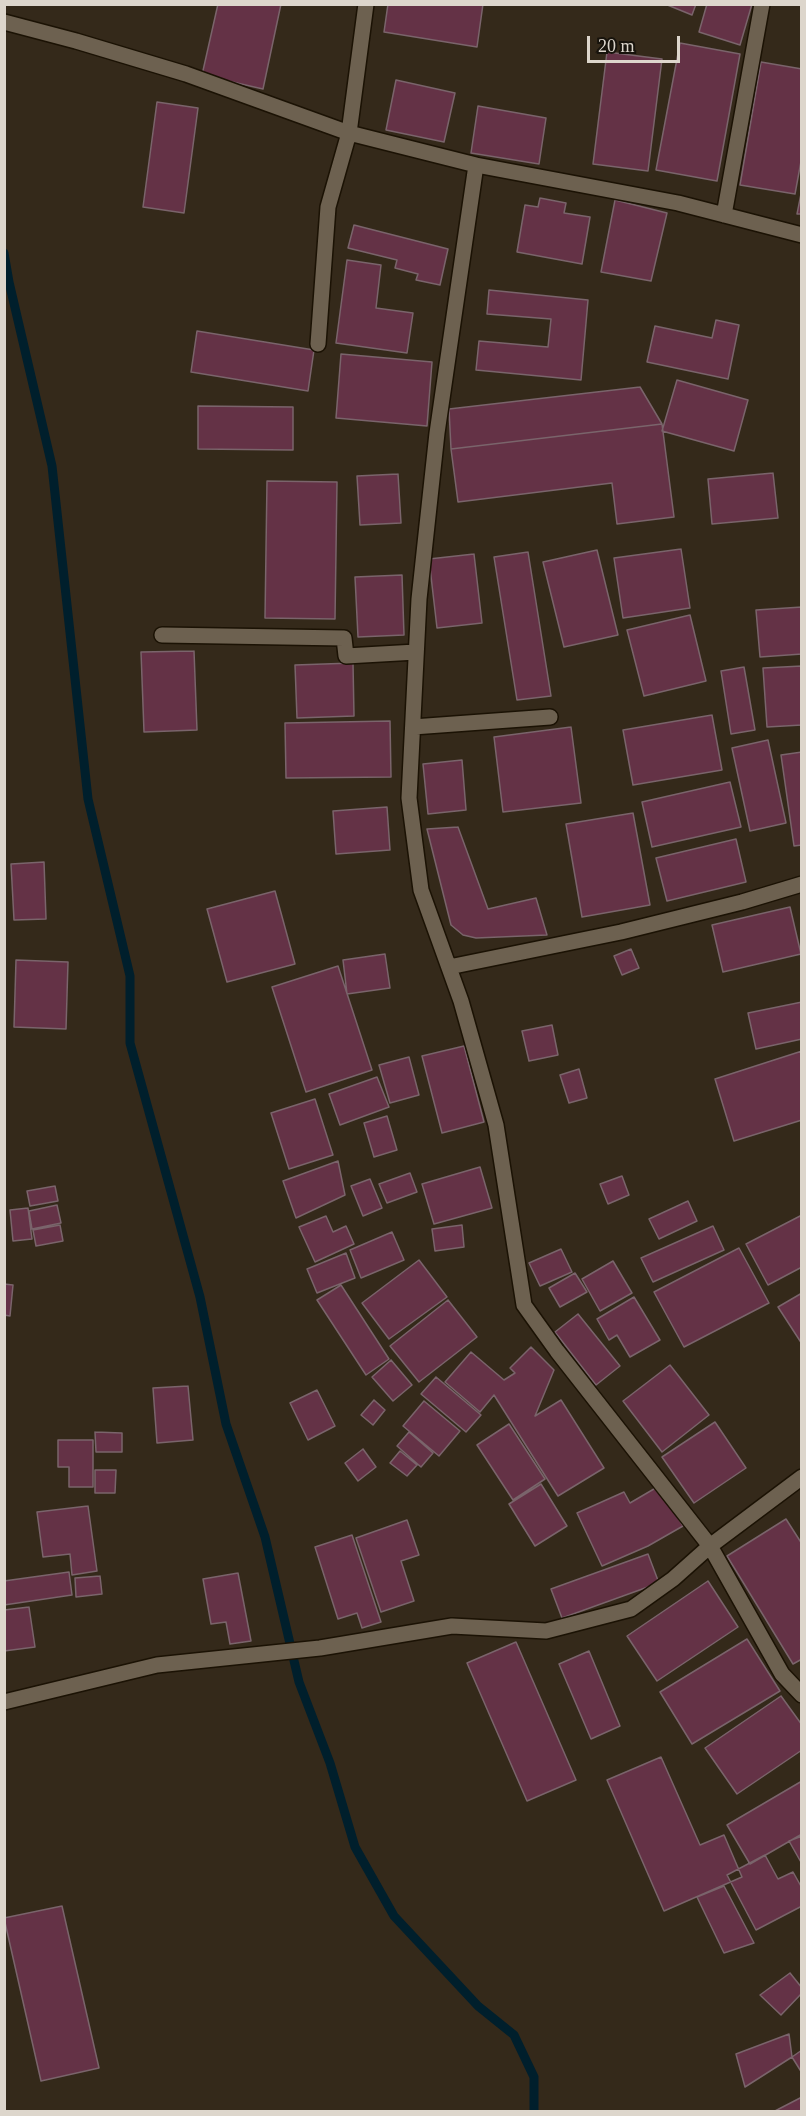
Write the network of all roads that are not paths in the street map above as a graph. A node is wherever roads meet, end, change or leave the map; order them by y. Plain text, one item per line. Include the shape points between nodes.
1 (366, 4) edge
2 (762, 4) edge
3 (4, 22) edge
4 (349, 133) junction
5 (476, 165) junction
6 (724, 215) junction
7 (801, 235) edge
8 (318, 344) dead end
9 (162, 635) dead end
10 (416, 652) junction
11 (550, 717) dead end
12 (413, 727) junction
13 (801, 884) edge
14 (449, 967) junction
15 (801, 1477) edge
16 (710, 1546) junction
17 (801, 1695) edge
18 (4, 1702) edge

1 - 4 street
2 - 6 street
3 - 4 street via 186,74
4 - 5 street
4 - 8 street via 328,207
5 - 6 street
5 - 10 street via 438,433
6 - 7 street
9 - 10 street via 344,638 346,656
10 - 12 street
11 - 12 street
12 - 14 street via 409,798 421,890
13 - 14 street via 621,932
14 - 16 street via 496,1125 524,1305
15 - 16 street
16 - 17 street via 782,1674
16 - 18 street via 631,1609 546,1630 452,1626 320,1648 158,1665

